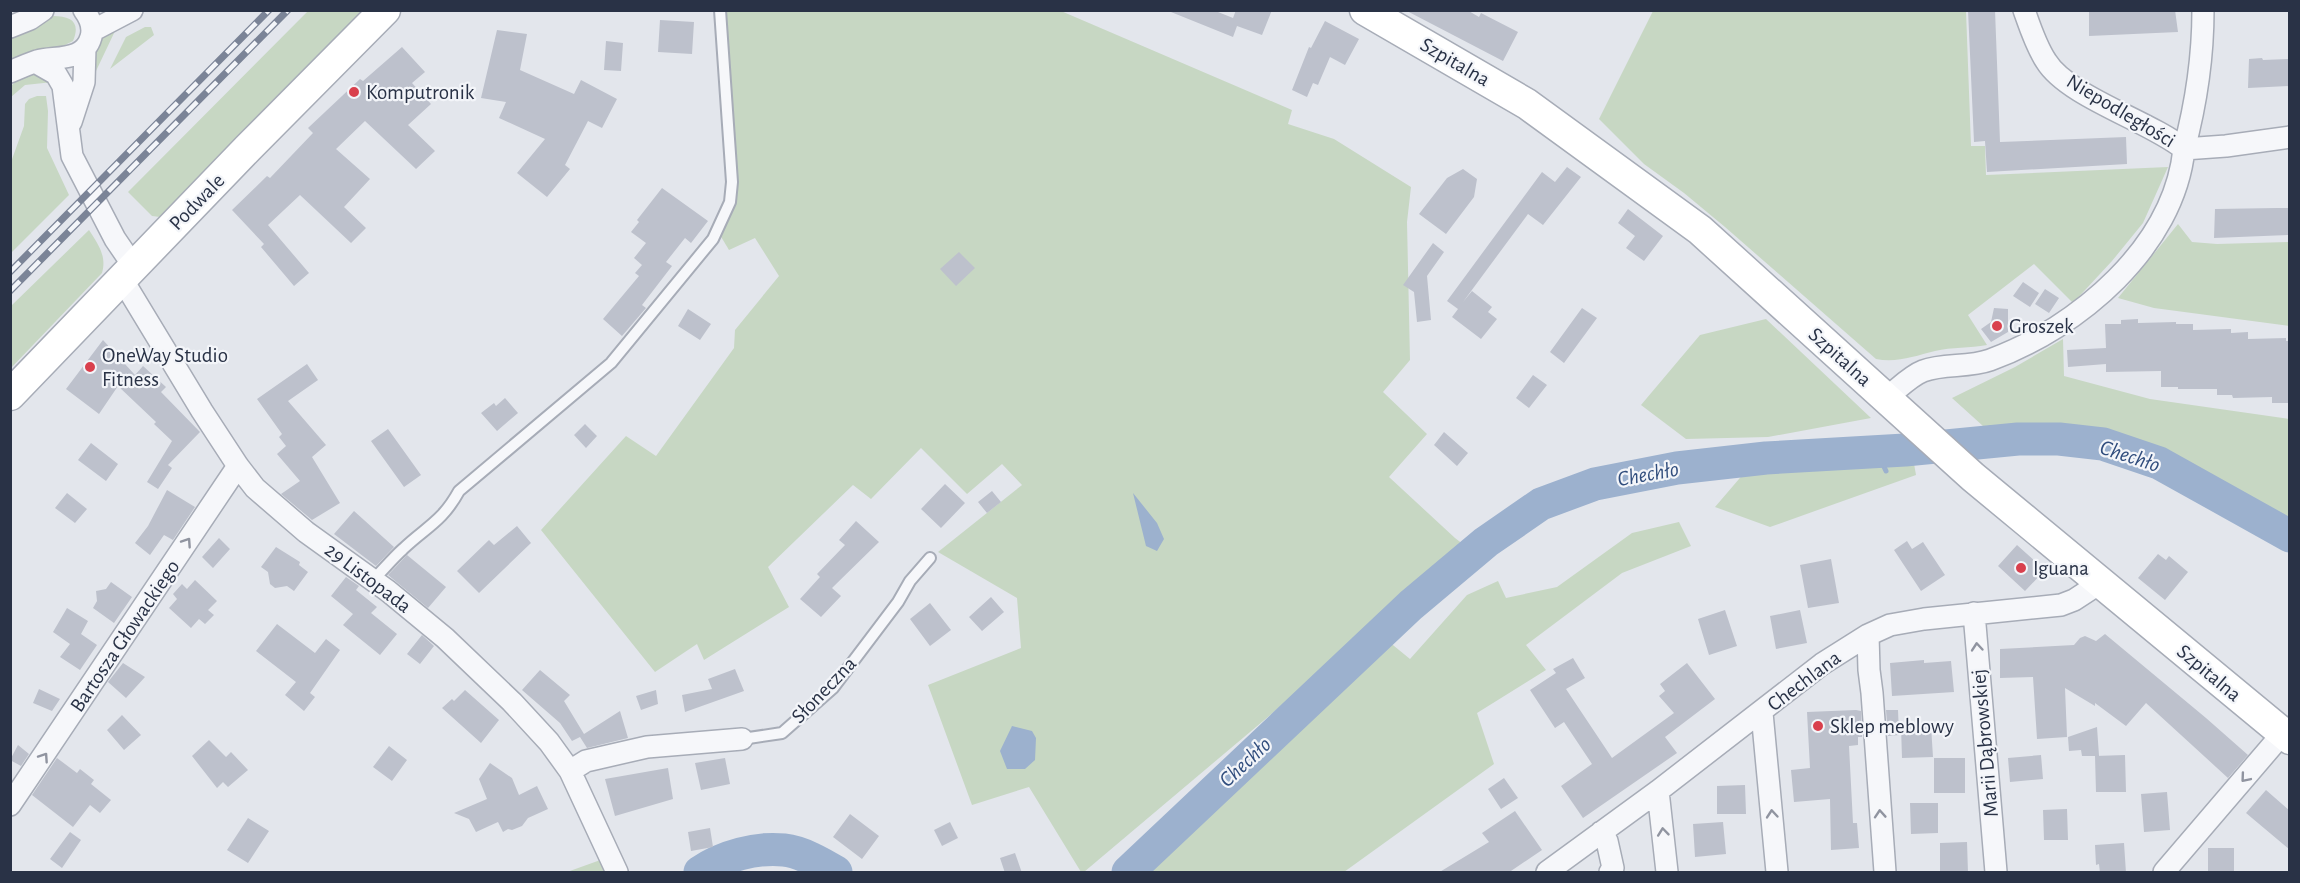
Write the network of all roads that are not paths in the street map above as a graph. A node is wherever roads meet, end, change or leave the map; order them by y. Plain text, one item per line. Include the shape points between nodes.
1 (44, 10) edge
2 (84, 10) edge
3 (132, 10) edge
4 (385, 10) edge
5 (720, 10) edge
6 (2024, 10) edge
7 (2203, 10) edge
8 (1378, 13) edge
9 (12, 24) edge
10 (88, 40) junction
11 (35, 62) junction
12 (10, 72) edge
13 (69, 128) junction
14 (2289, 137) edge
15 (2184, 149) junction
16 (127, 274) junction
17 (10, 395) edge
18 (1886, 398) junction
19 (238, 466) junction
20 (930, 558) dead end
21 (373, 580) junction
22 (2100, 583) junction
23 (1974, 613) junction
24 (1868, 635) junction
25 (1762, 713) junction
26 (2286, 736) edge
27 (742, 739) joint
28 (570, 771) junction
29 (1658, 791) junction
30 (10, 805) edge
31 (1601, 832) junction
32 (617, 873) edge
33 (1547, 873) edge
34 (1610, 873) edge
35 (1667, 873) edge
36 (1777, 873) edge
37 (1885, 873) edge
38 (1996, 873) edge
39 (2164, 873) edge

1 - 9 street
2 - 10 street via 91,23
3 - 10 street
4 - 16 street, Podwale
5 - 21 lane via 732,182 730,202 713,239 611,363 459,491 440,518
6 - 15 street, Niepodległości via 2046,63 2061,77 2168,136
7 - 15 street, Niepodległości via 2201,58
8 - 18 street, Szpitalna via 1527,104 1669,206
10 - 11 street via 70,56
10 - 13 street, 29 Listopada via 84,82
11 - 12 street
11 - 13 street, 29 Listopada via 59,78 66,96
13 - 16 street, 29 Listopada via 72,156 128,258
14 - 15 street, Niepodległości
15 - 18 street, Niepodległości via 2182,172 2160,226 2110,285 2080,313 2006,354 1920,372
16 - 17 street, Podwale
16 - 19 street, 29 Listopada via 152,332
18 - 22 street, Szpitalna
19 - 21 street, 29 Listopada via 255,488
30 -> 19 street, Bartosza Głowackiego
20 - 27 lane, Słoneczna via 832,688 782,733
21 - 28 street, 29 Listopada via 446,638 504,694
22 - 23 street, Chechlana via 2061,605
22 - 26 street, Szpitalna
23 - 24 street, Chechlana via 1890,625
38 -> 23 street, Marii Dąbrowskiej
24 - 25 street, Chechlana via 1822,664
37 -> 24 street
25 - 29 street, Chechlana
36 -> 25 street
26 -> 39 street
27 - 28 street, Słoneczna via 647,747 586,761
28 - 32 street, 29 Listopada
29 - 31 street, Chechlana
35 -> 29 street
31 - 33 street, Chechlana
31 - 34 street via 1613,868

